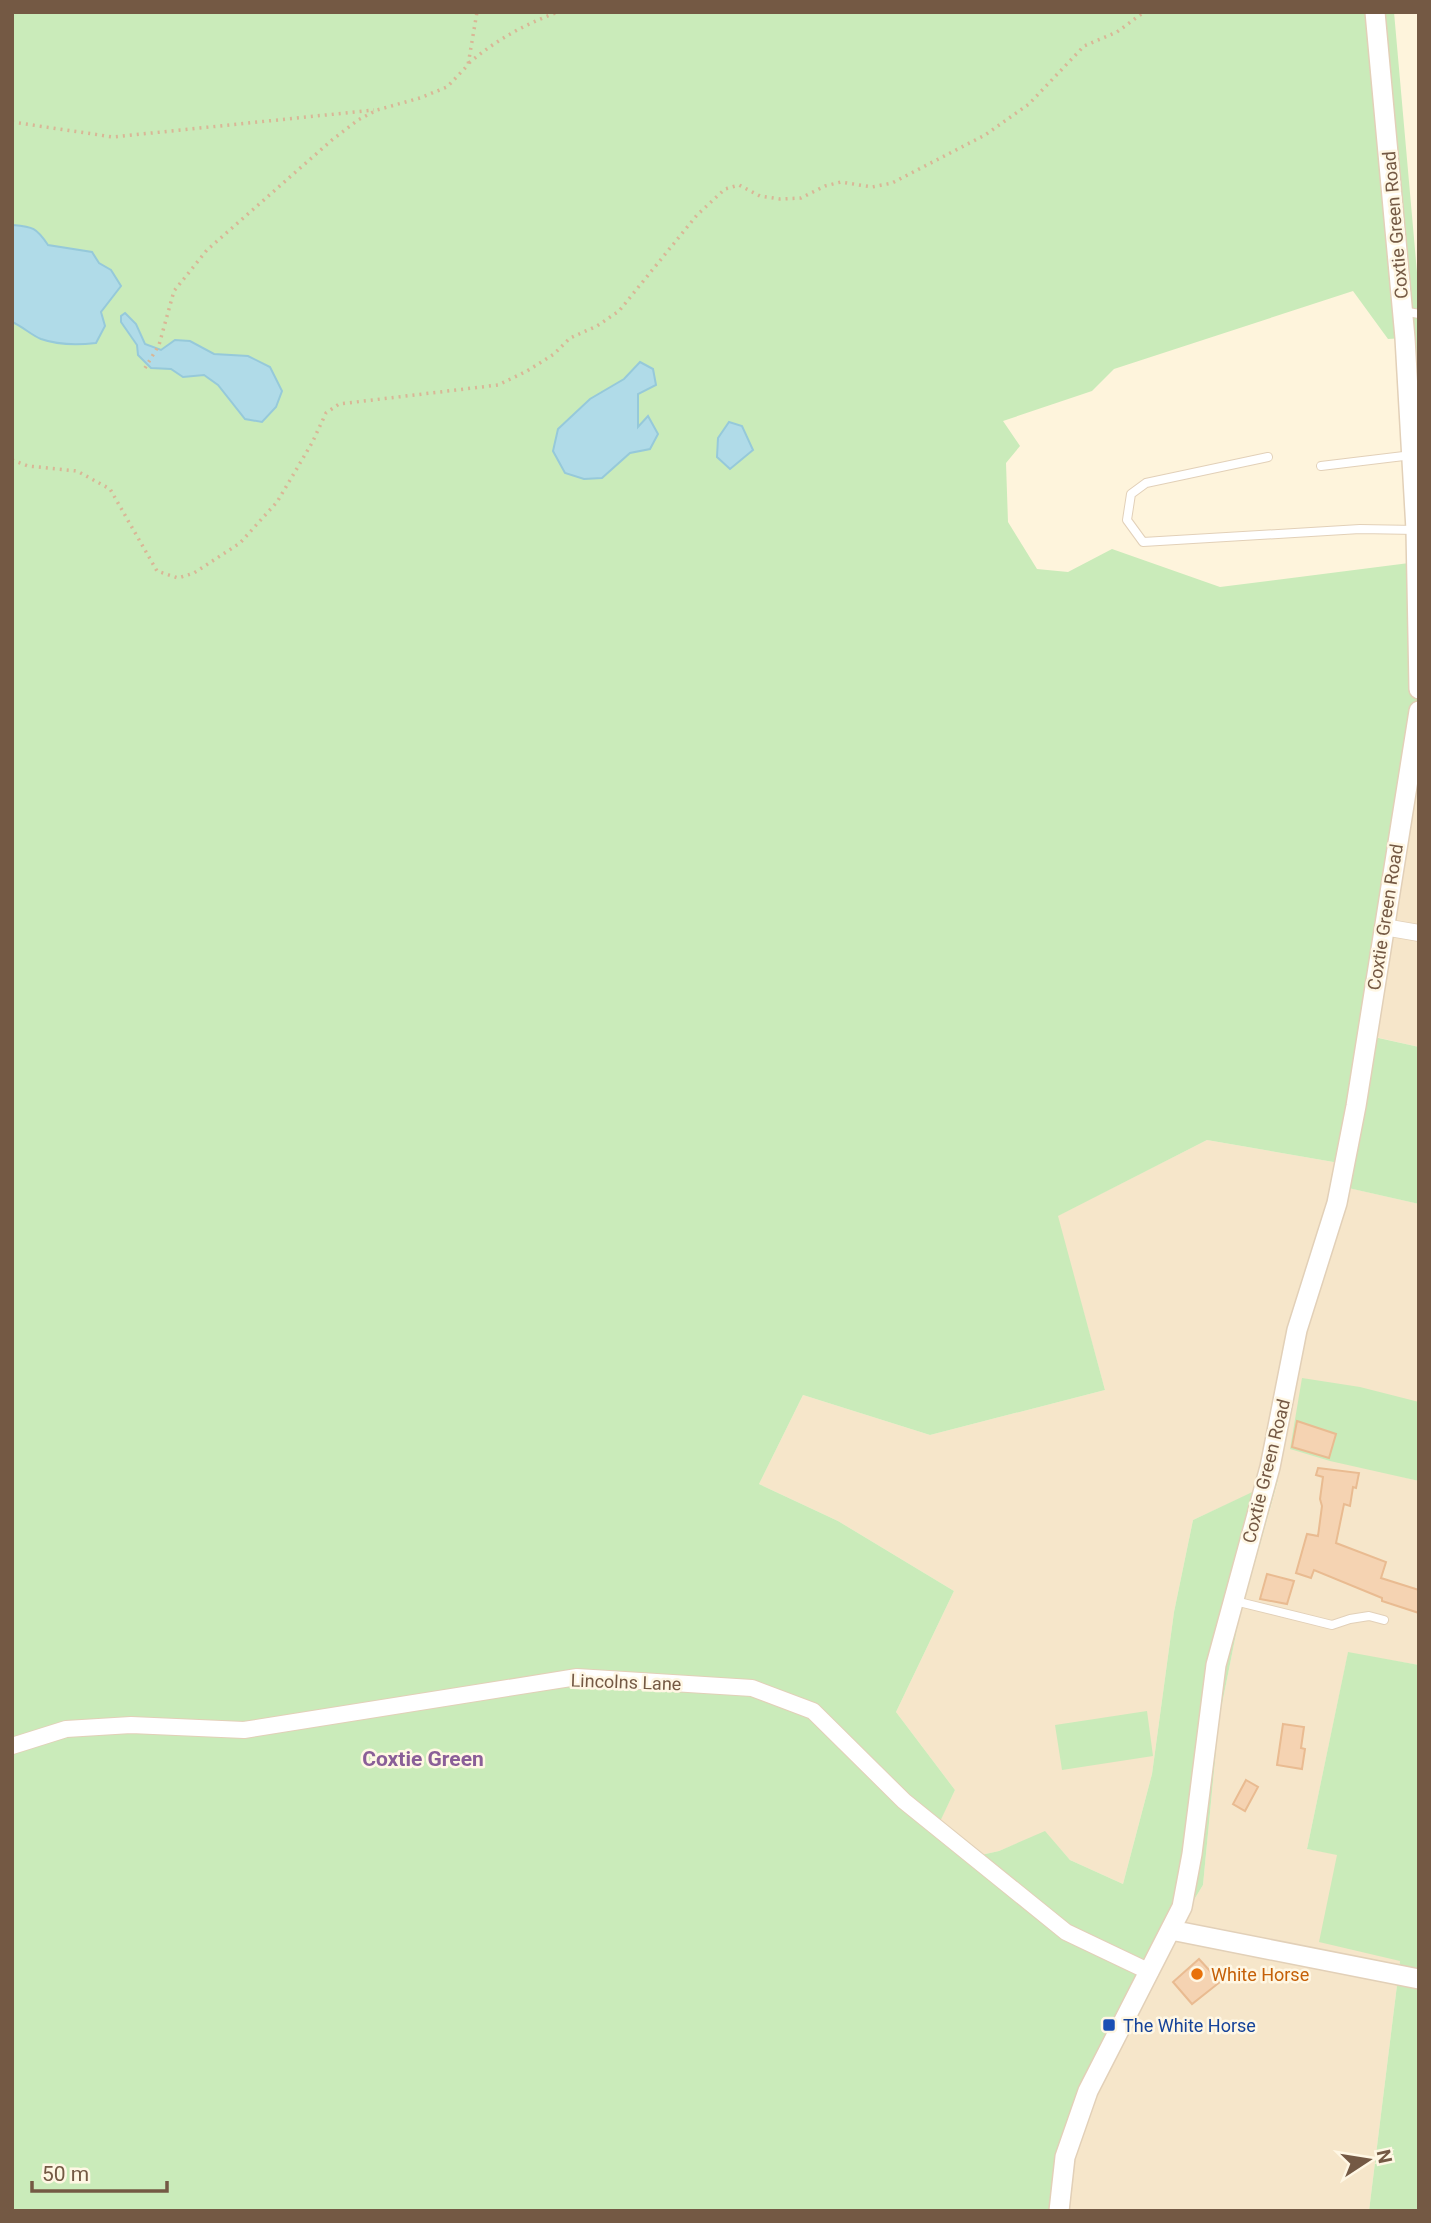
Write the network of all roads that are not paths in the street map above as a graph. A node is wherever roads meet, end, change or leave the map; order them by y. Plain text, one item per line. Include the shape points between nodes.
1 (1375, 12) edge
2 (1411, 312) edge
3 (1412, 454) junction
4 (1268, 457) dead end
5 (1321, 466) dead end
6 (1416, 530) junction
7 (1419, 689) edge
8 (1419, 711) edge
9 (1384, 927) junction
10 (1419, 933) edge
11 (1232, 1600) junction
12 (1384, 1620) dead end
13 (12, 1746) edge
14 (1171, 1930) junction
15 (1150, 1972) junction
16 (1419, 1979) edge
17 (1059, 2211) edge

1 - 2 street, Coxtie Green Road
2 - 3 street, Coxtie Green Road
3 - 5 lane
3 - 6 street, Coxtie Green Road
4 - 6 lane via 1146,484 1131,494 1127,520 1143,542
6 - 7 street, Coxtie Green Road
8 - 9 street, Coxtie Green Road
9 - 10 street
9 - 11 street, Coxtie Green Road via 1337,1203 1297,1330 1270,1467
11 - 12 lane via 1332,1625 1369,1616
11 - 14 street, Coxtie Green Road via 1216,1665 1192,1854 1182,1907
13 - 15 street, Lincolns Lane via 66,1729 131,1725 244,1730 576,1677 752,1688 813,1711 904,1801 1066,1932
14 - 15 street, Coxtie Green Road
14 - 16 street
15 - 17 street, Coxtie Green Road via 1088,2091 1065,2157

